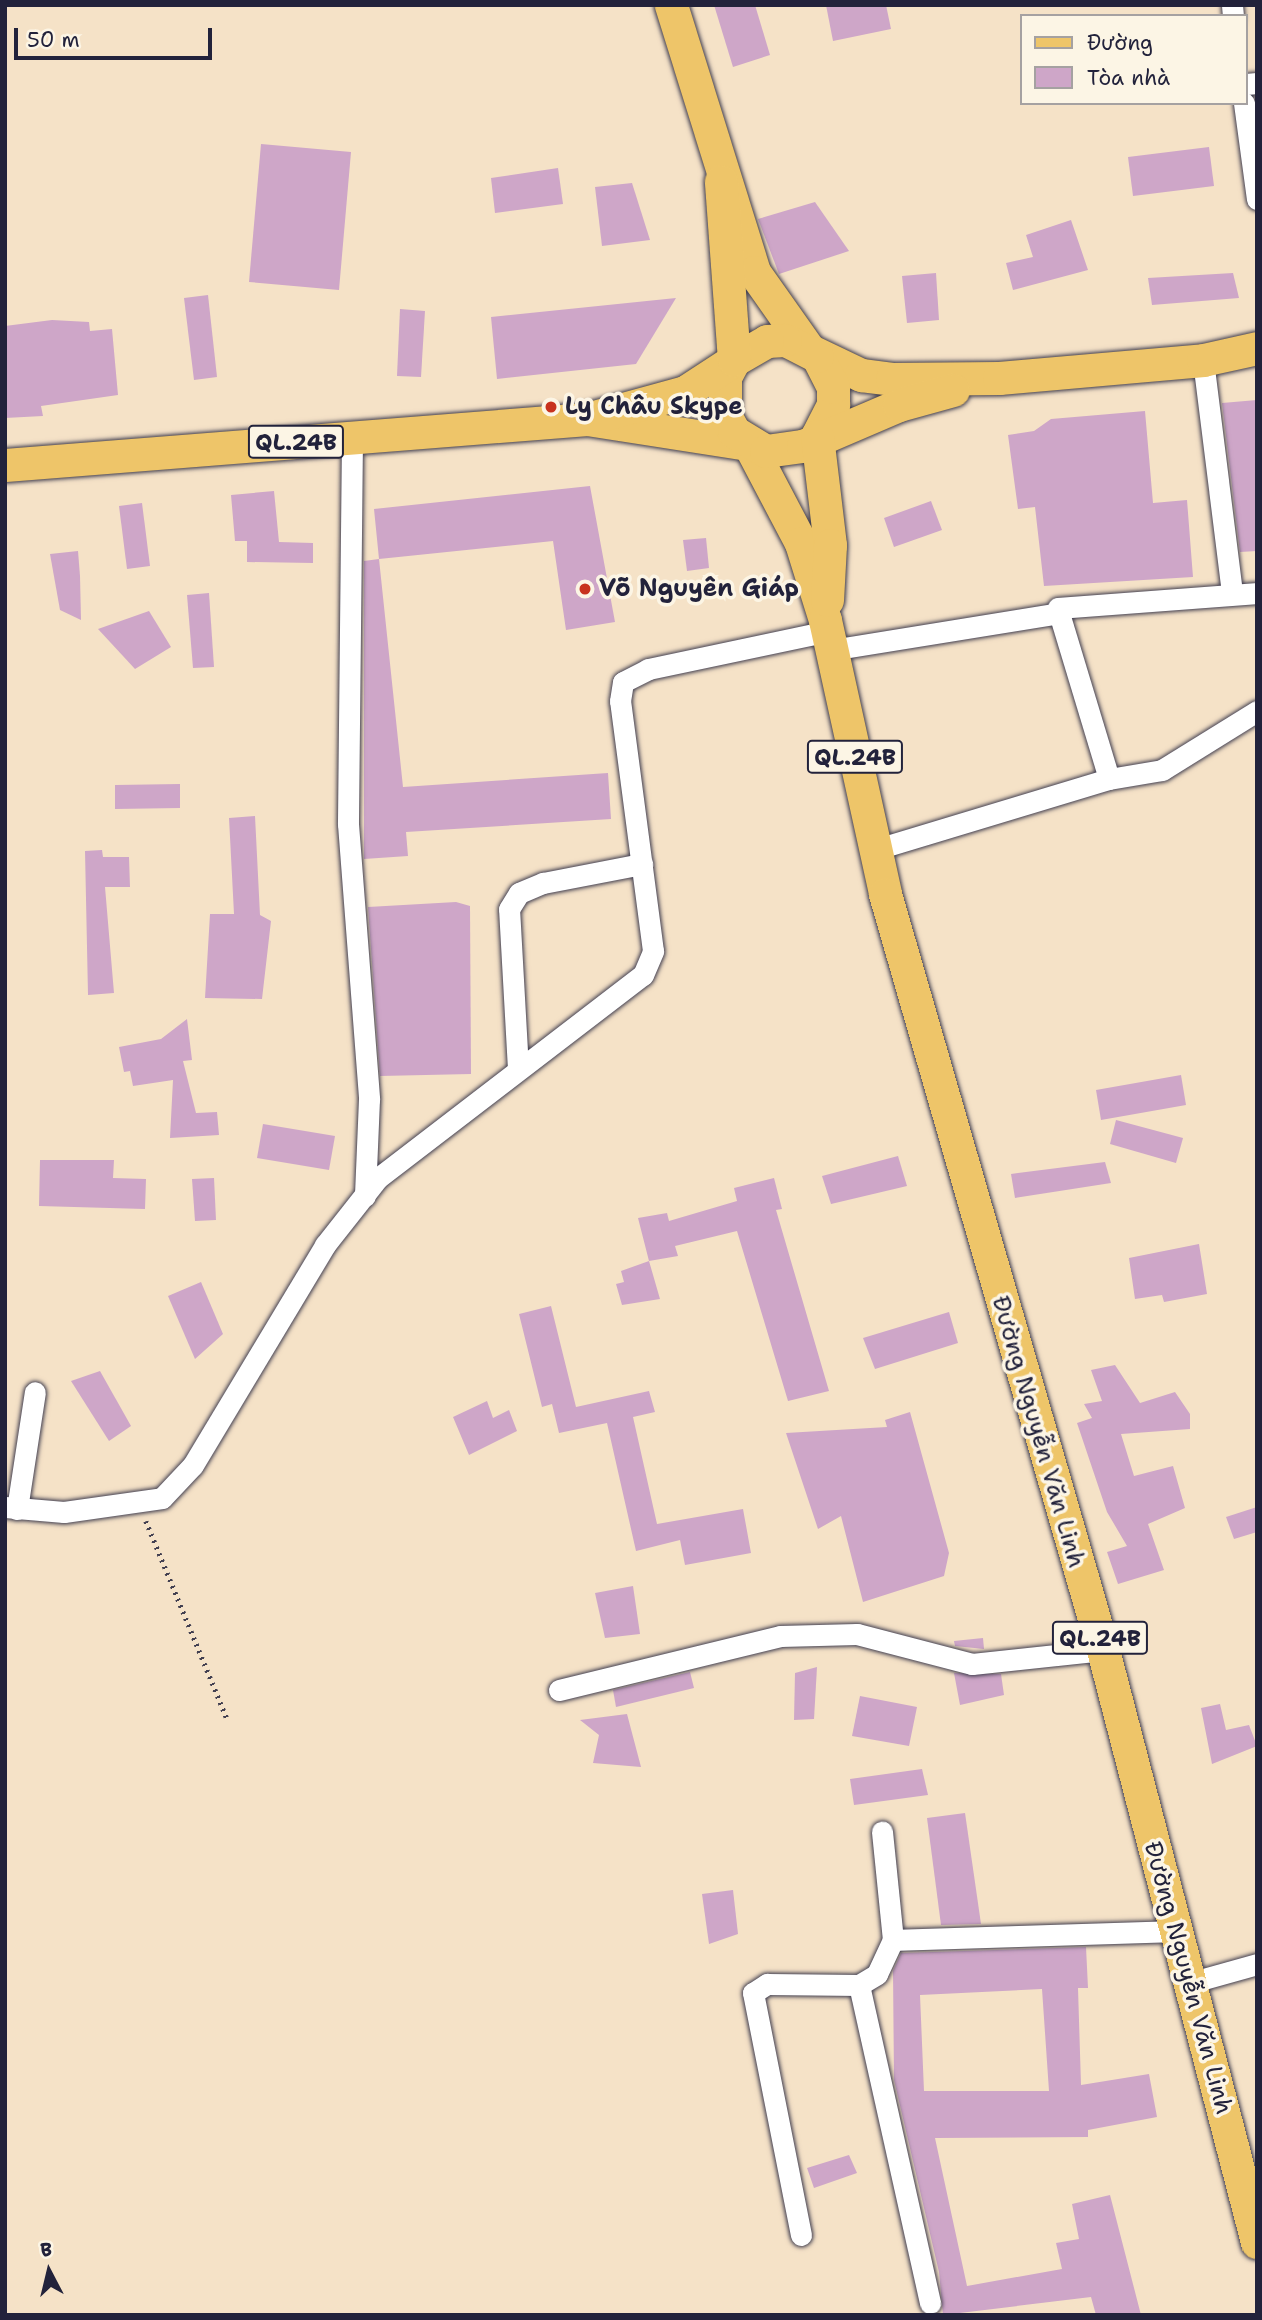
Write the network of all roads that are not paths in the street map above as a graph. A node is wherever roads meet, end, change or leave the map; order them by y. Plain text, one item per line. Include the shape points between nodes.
1 (671, 5) edge
2 (1244, 105) edge
3 (721, 181) junction
4 (1257, 199) edge
5 (1257, 348) edge
6 (808, 350) junction
7 (734, 360) junction
8 (1203, 360) junction
9 (999, 378) junction
10 (587, 419) junction
11 (817, 436) junction
12 (352, 438) junction
13 (749, 444) junction
14 (5, 465) edge
15 (1257, 593) edge
16 (1231, 594) junction
17 (1059, 613) junction
18 (828, 634) junction
19 (1257, 711) edge
20 (1109, 779) junction
21 (877, 849) junction
22 (642, 864) junction
23 (518, 1069) junction
24 (365, 1196) junction
25 (34, 1392) dead end
26 (11, 1508) edge
27 (1103, 1650) junction
28 (559, 1690) dead end
29 (882, 1832) dead end
30 (1175, 1931) junction
31 (893, 1940) junction
32 (1257, 1964) edge
33 (1189, 1983) junction
34 (859, 1985) junction
35 (1251, 2198) edge
36 (801, 2235) dead end
37 (1257, 2242) edge
38 (930, 2303) dead end

1 - 3 main road
2 - 4 street
3 - 6 main road via 754,272
3 - 7 main road
5 - 8 main road
6 - 7 main road via 767,341
6 - 9 main road via 861,375
6 - 11 main road via 833,387 833,404
7 - 10 main road via 685,392
7 - 13 main road, QL.24B via 725,377 724,415
8 - 9 main road
8 - 16 street
9 - 11 main road
10 - 12 main road, QL.24B
10 - 13 main road
11 - 13 main road via 786,451
11 - 18 main road, Đường Nguyễn Văn Linh / QL.24B via 830,545
12 - 14 main road, QL.24B
12 - 24 street via 348,824 369,1100
13 - 18 main road, Đường Nguyễn Văn Linh / QL.24B via 801,543
15 - 16 street
16 - 17 street via 1117,601 1058,608
17 - 18 street
17 - 20 street
18 - 21 main road, Đường Nguyễn Văn Linh / QL.24B
18 - 22 street via 648,668 623,682 620,701
19 - 20 street via 1162,770
20 - 21 street
21 - 27 main road, Đường Nguyễn Văn Linh / QL.24B via 885,894
22 - 23 street via 653,951 643,975
22 - 23 street via 543,883 519,893 509,909
23 - 24 street
24 - 26 street via 325,1245 193,1465 162,1498 64,1512
25 - 26 street
27 - 28 street via 972,1664 857,1634 780,1636
27 - 30 main road, Đường Nguyễn Văn Linh / QL.24B
29 - 31 street
30 - 31 street
30 - 33 main road, Đường Nguyễn Văn Linh / QL.24B
31 - 34 street via 877,1974
32 - 33 street
33 - 35 main road, Đường Nguyễn Văn Linh / QL.24B
34 - 36 street via 767,1984 753,1993
34 - 38 street
35 - 37 main road, Đường Nguyễn Văn Linh / QL.24B

